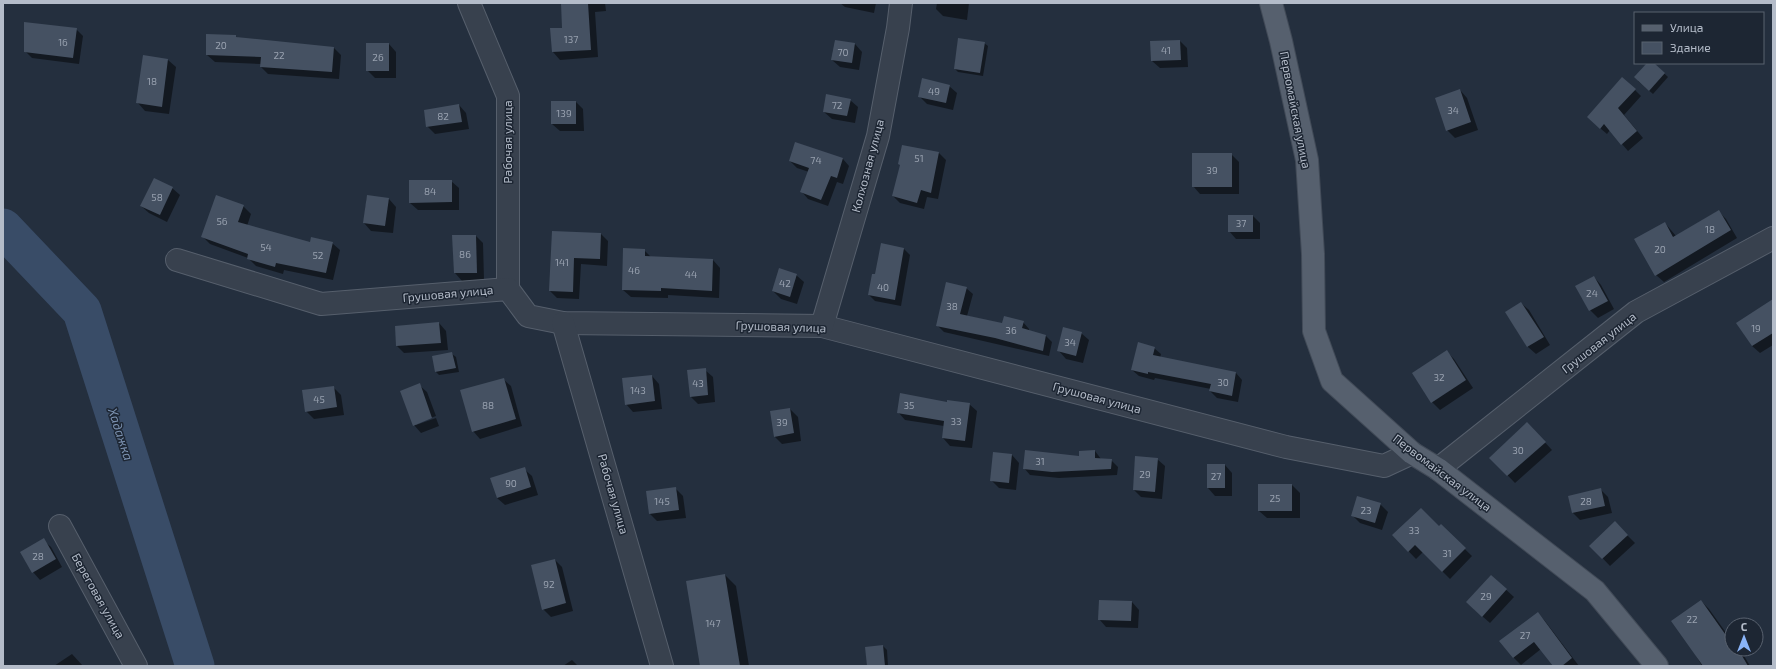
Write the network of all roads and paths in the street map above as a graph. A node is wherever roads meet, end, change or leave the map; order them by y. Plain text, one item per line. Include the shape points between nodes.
1 (469, 3) edge
2 (900, 3) edge
3 (1271, 3) edge
4 (1773, 238) edge
5 (177, 260) dead end
6 (508, 289) junction
7 (563, 323) junction
8 (822, 326) junction
9 (1412, 454) junction
10 (1438, 469) junction
11 (60, 526) dead end
12 (136, 666) edge
13 (662, 666) edge
14 (1657, 666) edge

1 - 6 street, Рабочая улица via 508,96
2 - 8 street, Колхозная улица via 898,28 878,136
3 - 9 main road, Первомайская улица via 1307,160 1313,254 1314,331 1332,381
4 - 10 street, Грушовая улица via 1636,312
5 - 6 street, Грушовая улица via 321,304
6 - 7 street, Грушовая улица via 528,316
7 - 8 street, Грушовая улица
7 - 13 street, Рабочая улица
8 - 9 street, Грушовая улица via 1286,447 1384,466
9 - 10 main road, Первомайская улица
10 - 14 main road, Первомайская улица via 1595,591
11 - 12 street, Береговая улица

